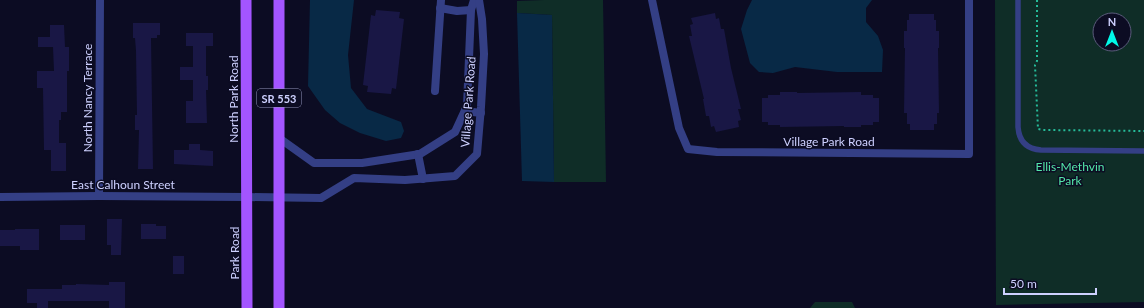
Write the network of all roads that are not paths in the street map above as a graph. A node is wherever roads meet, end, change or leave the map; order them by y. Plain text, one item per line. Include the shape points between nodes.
1 (100, 0) edge
2 (246, 0) edge
3 (279, 0) edge
4 (474, 0) edge
5 (479, 0) edge
6 (652, 0) edge
7 (969, 0) edge
8 (1018, 0) edge
9 (441, 4) edge
10 (471, 10) junction
11 (435, 91) dead end
12 (464, 111) junction
13 (481, 112) junction
14 (279, 138) junction
15 (1144, 150) edge
16 (418, 154) junction
17 (354, 163) junction
18 (354, 178) junction
19 (423, 179) junction
20 (99, 196) junction
21 (0, 197) edge
22 (246, 197) junction
23 (279, 197) junction
24 (247, 308) edge
25 (279, 308) edge

1 - 20 street, North Nancy Terrace
2 - 22 main road, North Park Road / SR 553
3 - 14 main road, SR 553
4 - 10 street, Village Park Road
5 - 13 street, Village Park Road via 484,54
6 - 7 street, Village Park Road via 679,128 688,149 717,152 969,154
8 - 15 lane via 1018,127 1020,139 1024,144 1029,148 1041,150
9 - 10 street via 457,11
9 - 11 street
10 - 12 street, Village Park Road via 467,106
12 - 13 street
12 - 16 street, Village Park Road via 455,132
13 - 19 street, Village Park Road via 477,154 455,176
14 - 17 street, Village Park Road via 314,163
14 - 23 main road, SR 553
16 - 17 street, Village Park Road
16 - 19 street
17 - 18 street
18 - 19 street, Village Park Road
18 - 23 street via 321,198
20 - 21 street, East Calhoun Street
20 - 22 street, East Calhoun Street
22 - 23 street
22 - 24 main road, Park Road / SR 553
23 - 25 main road, SR 553

